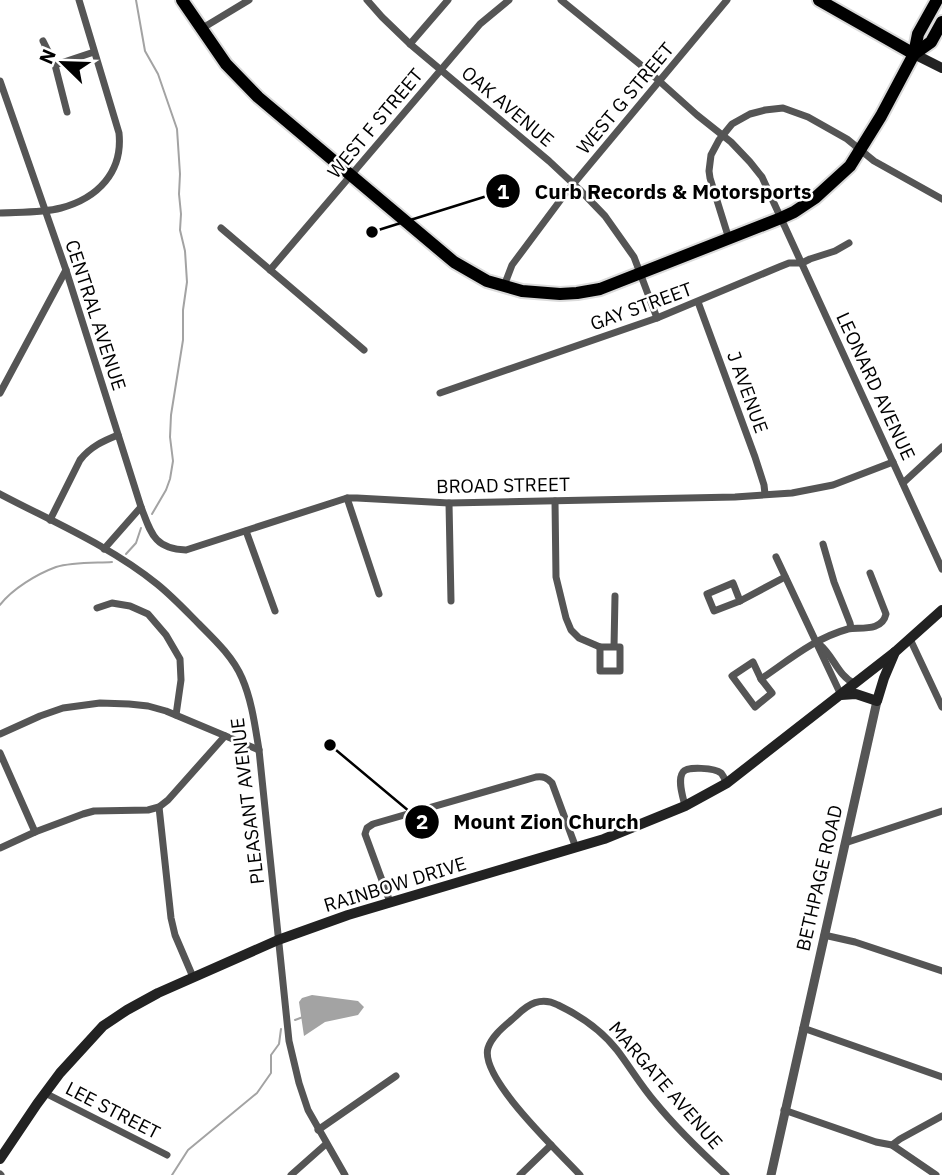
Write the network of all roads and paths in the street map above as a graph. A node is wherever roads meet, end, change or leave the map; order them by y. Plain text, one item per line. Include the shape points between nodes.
1 (79, 0) edge
2 (182, 0) edge
3 (249, 0) edge
4 (367, 0) edge
5 (448, 0) edge
6 (561, 0) edge
7 (727, 0) edge
8 (819, 0) edge
9 (936, 0) edge
10 (506, 1) edge
11 (942, 22) edge
12 (201, 29) junction
13 (43, 41) dead end
14 (410, 44) junction
15 (94, 52) junction
16 (914, 54) junction
17 (55, 65) junction
18 (942, 68) edge
19 (441, 70) junction
20 (0, 81) edge
21 (659, 82) junction
22 (67, 113) dead end
23 (723, 135) junction
24 (861, 151) junction
25 (350, 176) junction
26 (574, 184) junction
27 (942, 199) edge
28 (45, 210) junction
29 (0, 213) edge
30 (781, 218) junction
31 (221, 228) dead end
32 (729, 239) junction
33 (849, 243) dead end
34 (802, 263) junction
35 (66, 270) junction
36 (270, 270) junction
37 (640, 272) junction
38 (504, 286) junction
39 (698, 302) junction
40 (657, 317) junction
41 (364, 350) dead end
42 (0, 393) edge
43 (440, 393) dead end
44 (118, 435) junction
45 (942, 447) edge
46 (893, 462) junction
47 (903, 483) junction
48 (0, 494) edge
49 (765, 494) junction
50 (348, 498) junction
51 (555, 501) junction
52 (449, 503) junction
53 (141, 507) junction
54 (50, 520) junction
55 (246, 531) junction
56 (823, 544) dead end
57 (104, 549) junction
58 (776, 557) dead end
59 (942, 569) edge
60 (870, 573) dead end
61 (785, 577) junction
62 (379, 594) dead end
63 (615, 596) dead end
64 (451, 601) dead end
65 (740, 601) junction
66 (97, 608) dead end
67 (942, 610) edge
68 (275, 611) dead end
69 (851, 628) junction
70 (910, 639) junction
71 (816, 641) junction
72 (600, 647) junction
73 (614, 647) junction
74 (895, 652) junction
75 (761, 680) junction
76 (855, 684) junction
77 (841, 695) junction
78 (878, 698) junction
79 (942, 707) edge
80 (176, 715) junction
81 (0, 734) edge
82 (225, 736) junction
83 (259, 750) junction
84 (0, 753) edge
85 (727, 783) junction
86 (685, 806) junction
87 (159, 807) junction
88 (942, 811) edge
89 (942, 817) edge
90 (35, 832) junction
91 (845, 843) junction
92 (0, 848) edge
93 (576, 848) junction
94 (390, 902) junction
95 (824, 935) junction
96 (278, 940) junction
97 (942, 971) edge
98 (193, 977) junction
99 (803, 1028) junction
100 (396, 1076) dead end
101 (942, 1077) edge
102 (45, 1093) junction
103 (784, 1110) junction
104 (942, 1116) edge
105 (318, 1130) junction
106 (326, 1144) junction
107 (892, 1144) junction
108 (551, 1145) junction
109 (167, 1155) dead end
110 (0, 1159) edge
111 (291, 1175) edge
112 (345, 1175) edge
113 (520, 1175) edge
114 (580, 1175) edge
115 (726, 1175) edge
116 (771, 1175) edge
117 (936, 1175) edge

1 - 15 street
2 - 12 main road
3 - 12 street
4 - 14 street, OAK AVENUE
5 - 14 street
6 - 21 street, LEONARD AVENUE
7 - 21 street, WEST G STREET
8 - 16 main road
9 - 16 main road via 918,34
10 - 19 street, WEST F STREET
11 - 16 main road via 930,42
12 - 25 main road via 258,97
13 - 17 street
14 - 19 street, OAK AVENUE
15 - 17 street
15 - 28 street via 119,132 117,162 96,191 82,200
16 - 18 main road
16 - 24 main road
17 - 22 street
19 - 25 street, WEST F STREET
19 - 26 street, OAK AVENUE
20 - 28 street, CENTRAL AVENUE
21 - 23 street, LEONARD AVENUE
21 - 26 street, WEST G STREET
23 - 24 street via 750,114 783,108 808,117
23 - 30 street, LEONARD AVENUE via 762,177
23 - 32 street via 711,155 709,171
24 - 27 street
24 - 30 main road via 816,198
25 - 36 street, WEST F STREET
25 - 38 main road via 454,262
26 - 37 street, OAK AVENUE via 605,216
26 - 38 street, WEST G STREET via 512,265
28 - 29 street
28 - 35 street, CENTRAL AVENUE
30 - 32 main road
30 - 34 street, LEONARD AVENUE
31 - 36 street
32 - 37 main road
33 - 34 street, GAY STREET
34 - 39 street, GAY STREET via 789,263
34 - 46 street, LEONARD AVENUE
35 - 42 street
35 - 44 street, CENTRAL AVENUE
36 - 41 street
37 - 38 main road via 577,293 540,293
37 - 40 street, OAK AVENUE
39 - 40 street, GAY STREET
39 - 49 street, J AVENUE
40 - 43 street, GAY STREET
44 - 53 street, CENTRAL AVENUE
44 - 54 street via 86,452
45 - 47 street
46 - 47 street, LEONARD AVENUE
46 - 49 street, BROAD STREET via 833,485
47 - 59 street, LEONARD AVENUE
48 - 54 street, PLEASANT AVENUE
49 - 51 street, BROAD STREET
50 - 52 street, BROAD STREET
50 - 55 street, BROAD STREET
50 - 62 street
51 - 52 street, BROAD STREET
51 - 72 street via 556,577 566,618 579,638
52 - 64 street
53 - 55 street, BROAD STREET via 157,541 177,550
53 - 57 street
54 - 57 street, PLEASANT AVENUE
55 - 68 street
56 - 69 street
57 - 83 street, PLEASANT AVENUE via 159,585 236,666 253,709
58 - 61 street
60 - 69 street via 886,619 866,629
61 - 65 street
61 - 71 street
63 - 73 street
65 - 65 street via 714,611 707,594 733,583
66 - 80 street via 112,603 130,606 148,614 166,635 180,659
67 - 70 main road, BETHPAGE ROAD
69 - 71 street
70 - 74 main road, BETHPAGE ROAD
70 - 79 street
71 - 75 street
71 - 76 street via 842,676
71 - 77 street
72 - 73 street
72 - 73 street via 600,671 620,671 620,647
74 - 76 main road, RAINBOW DRIVE
74 - 78 main road, BETHPAGE ROAD
75 - 75 street via 772,693 755,707 732,676 753,662
76 - 77 main road, RAINBOW DRIVE
76 - 78 main road
77 - 78 main road
77 - 85 main road, RAINBOW DRIVE
78 - 91 street, BETHPAGE ROAD
80 - 81 street via 148,706 100,704 52,711
80 - 82 street
82 - 83 street
82 - 87 street
83 - 96 street, PLEASANT AVENUE
84 - 90 street
85 - 86 main road, RAINBOW DRIVE
85 - 86 street via 715,769 689,768 680,779
86 - 93 main road, RAINBOW DRIVE
87 - 90 street via 94,811
87 - 98 street via 171,918
88 - 89 street
88 - 91 street
90 - 92 street
91 - 95 street, BETHPAGE ROAD
93 - 94 main road, RAINBOW DRIVE
93 - 94 street via 552,783 537,776 367,828 365,834
94 - 96 main road, RAINBOW DRIVE
95 - 97 street
95 - 99 street, BETHPAGE ROAD
96 - 98 main road, RAINBOW DRIVE
96 - 105 street, PLEASANT AVENUE via 289,1041 299,1083
98 - 102 main road, RAINBOW DRIVE via 103,1026
99 - 101 street
99 - 103 street, BETHPAGE ROAD
100 - 105 street
102 - 109 street, LEE STREET
102 - 110 main road, RAINBOW DRIVE
103 - 107 street
103 - 116 street, BETHPAGE ROAD
104 - 107 street
105 - 106 street, PLEASANT AVENUE
106 - 111 street
106 - 112 street, PLEASANT AVENUE
107 - 117 street
108 - 113 street
108 - 114 street
108 - 115 street, MARGATE AVENUE via 503,1090 487,1054 491,1042 519,1012 544,1000 578,1016 607,1038 660,1108

